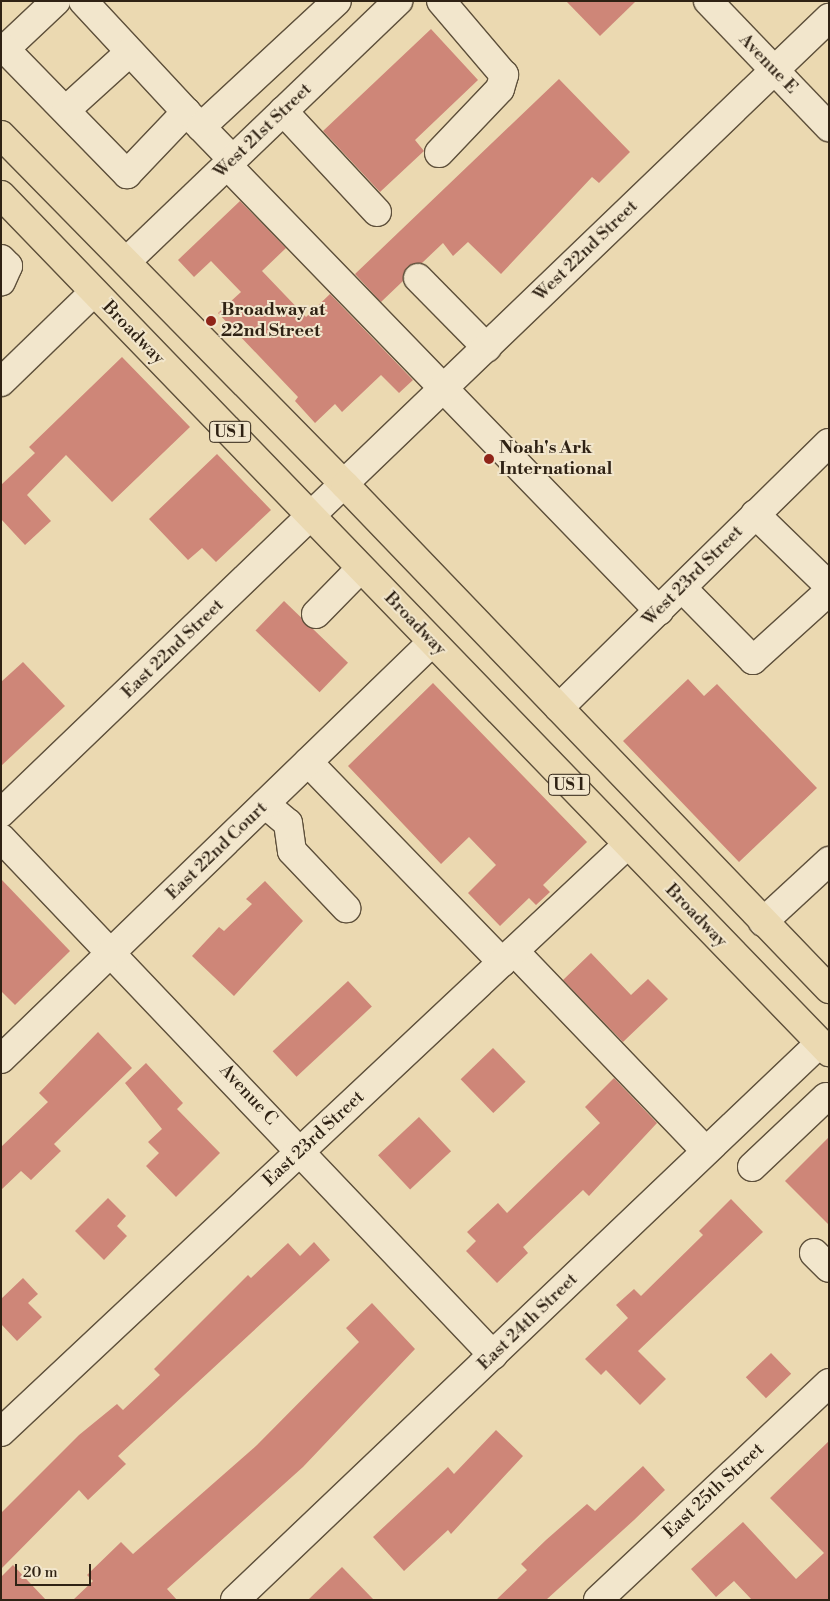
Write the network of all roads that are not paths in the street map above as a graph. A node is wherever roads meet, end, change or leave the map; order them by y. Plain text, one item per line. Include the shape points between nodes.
1 (56, 1) edge
2 (83, 1) edge
3 (337, 1) edge
4 (398, 1) edge
5 (441, 1) edge
6 (708, 1) edge
7 (829, 18) edge
8 (130, 52) junction
9 (773, 69) junction
10 (66, 110) junction
11 (283, 112) junction
12 (194, 120) junction
13 (829, 127) edge
14 (1, 135) edge
15 (439, 152) dead end
16 (230, 162) junction
17 (1, 195) edge
18 (377, 212) dead end
19 (1, 259) edge
20 (127, 261) junction
21 (418, 278) dead end
22 (1, 282) edge
23 (94, 292) junction
24 (487, 348) junction
25 (1, 382) edge
26 (446, 388) junction
27 (829, 443) edge
28 (346, 485) junction
29 (755, 514) junction
30 (311, 517) junction
31 (361, 568) junction
32 (829, 586) edge
33 (682, 588) junction
34 (829, 591) edge
35 (659, 611) junction
36 (316, 614) dead end
37 (432, 642) junction
38 (558, 708) junction
39 (308, 762) junction
40 (266, 804) junction
41 (1, 813) edge
42 (1, 838) edge
43 (627, 845) junction
44 (829, 861) edge
45 (346, 908) dead end
46 (763, 922) junction
47 (113, 953) junction
48 (508, 957) junction
49 (829, 989) edge
50 (824, 1048) edge
51 (1, 1059) edge
52 (826, 1097) dead end
53 (758, 1102) junction
54 (788, 1133) junction
55 (301, 1151) junction
56 (706, 1152) junction
57 (752, 1167) dead end
58 (492, 1355) junction
59 (829, 1383) edge
60 (1, 1432) edge
61 (235, 1600) edge
62 (598, 1600) edge

1 - 10 street via 5,49
2 - 8 street
3 - 12 street
4 - 11 street, West 21st Street
5 - 15 street via 504,75 500,89
6 - 9 street, Avenue E
7 - 9 street, West 22nd Street
8 - 10 street
8 - 12 street
9 - 13 street, Avenue E
9 - 24 street, West 22nd Street
10 - 12 street via 127,174
11 - 16 street, West 21st Street
11 - 18 street
12 - 16 street
14 - 20 main road, US 1
16 - 20 street, West 21st Street
16 - 26 street
17 - 23 main road, Broadway / US 1
19 - 22 street via 8,266
20 - 28 main road, US 1
21 - 24 street
23 - 25 street
23 - 30 main road, Broadway / US 1
24 - 26 street, West 22nd Street
26 - 28 street, West 22nd Street
26 - 35 street
27 - 29 street, West 23rd Street
28 - 30 street, East 22nd Street
28 - 38 main road, US 1
29 - 32 street
29 - 33 street, West 23rd Street
30 - 31 main road, Broadway / US 1
30 - 41 street, East 22nd Street
31 - 36 street
31 - 37 main road, Broadway / US 1
33 - 34 street via 753,660
33 - 35 street, West 23rd Street
35 - 38 street, West 23rd Street
37 - 39 street, East 22nd Court
37 - 43 main road, Broadway / US 1
38 - 46 main road, US 1
39 - 40 street, East 22nd Court
39 - 48 street
40 - 45 street via 288,823 292,851
40 - 47 street, East 22nd Court
42 - 47 street, Avenue C
43 - 48 street, East 23rd Street
43 - 50 main road, Broadway / US 1
44 - 46 street
46 - 49 main road, US 1
47 - 51 street, East 22nd Court
47 - 55 street, Avenue C
48 - 55 street, East 23rd Street
48 - 56 street
50 - 53 street, East 24th Street
52 - 54 street
53 - 54 street
53 - 56 street, East 24th Street
54 - 57 street
55 - 58 street, Avenue C
55 - 60 street, East 23rd Street
56 - 58 street, East 24th Street
58 - 61 street, East 24th Street
59 - 62 street, East 25th Street

